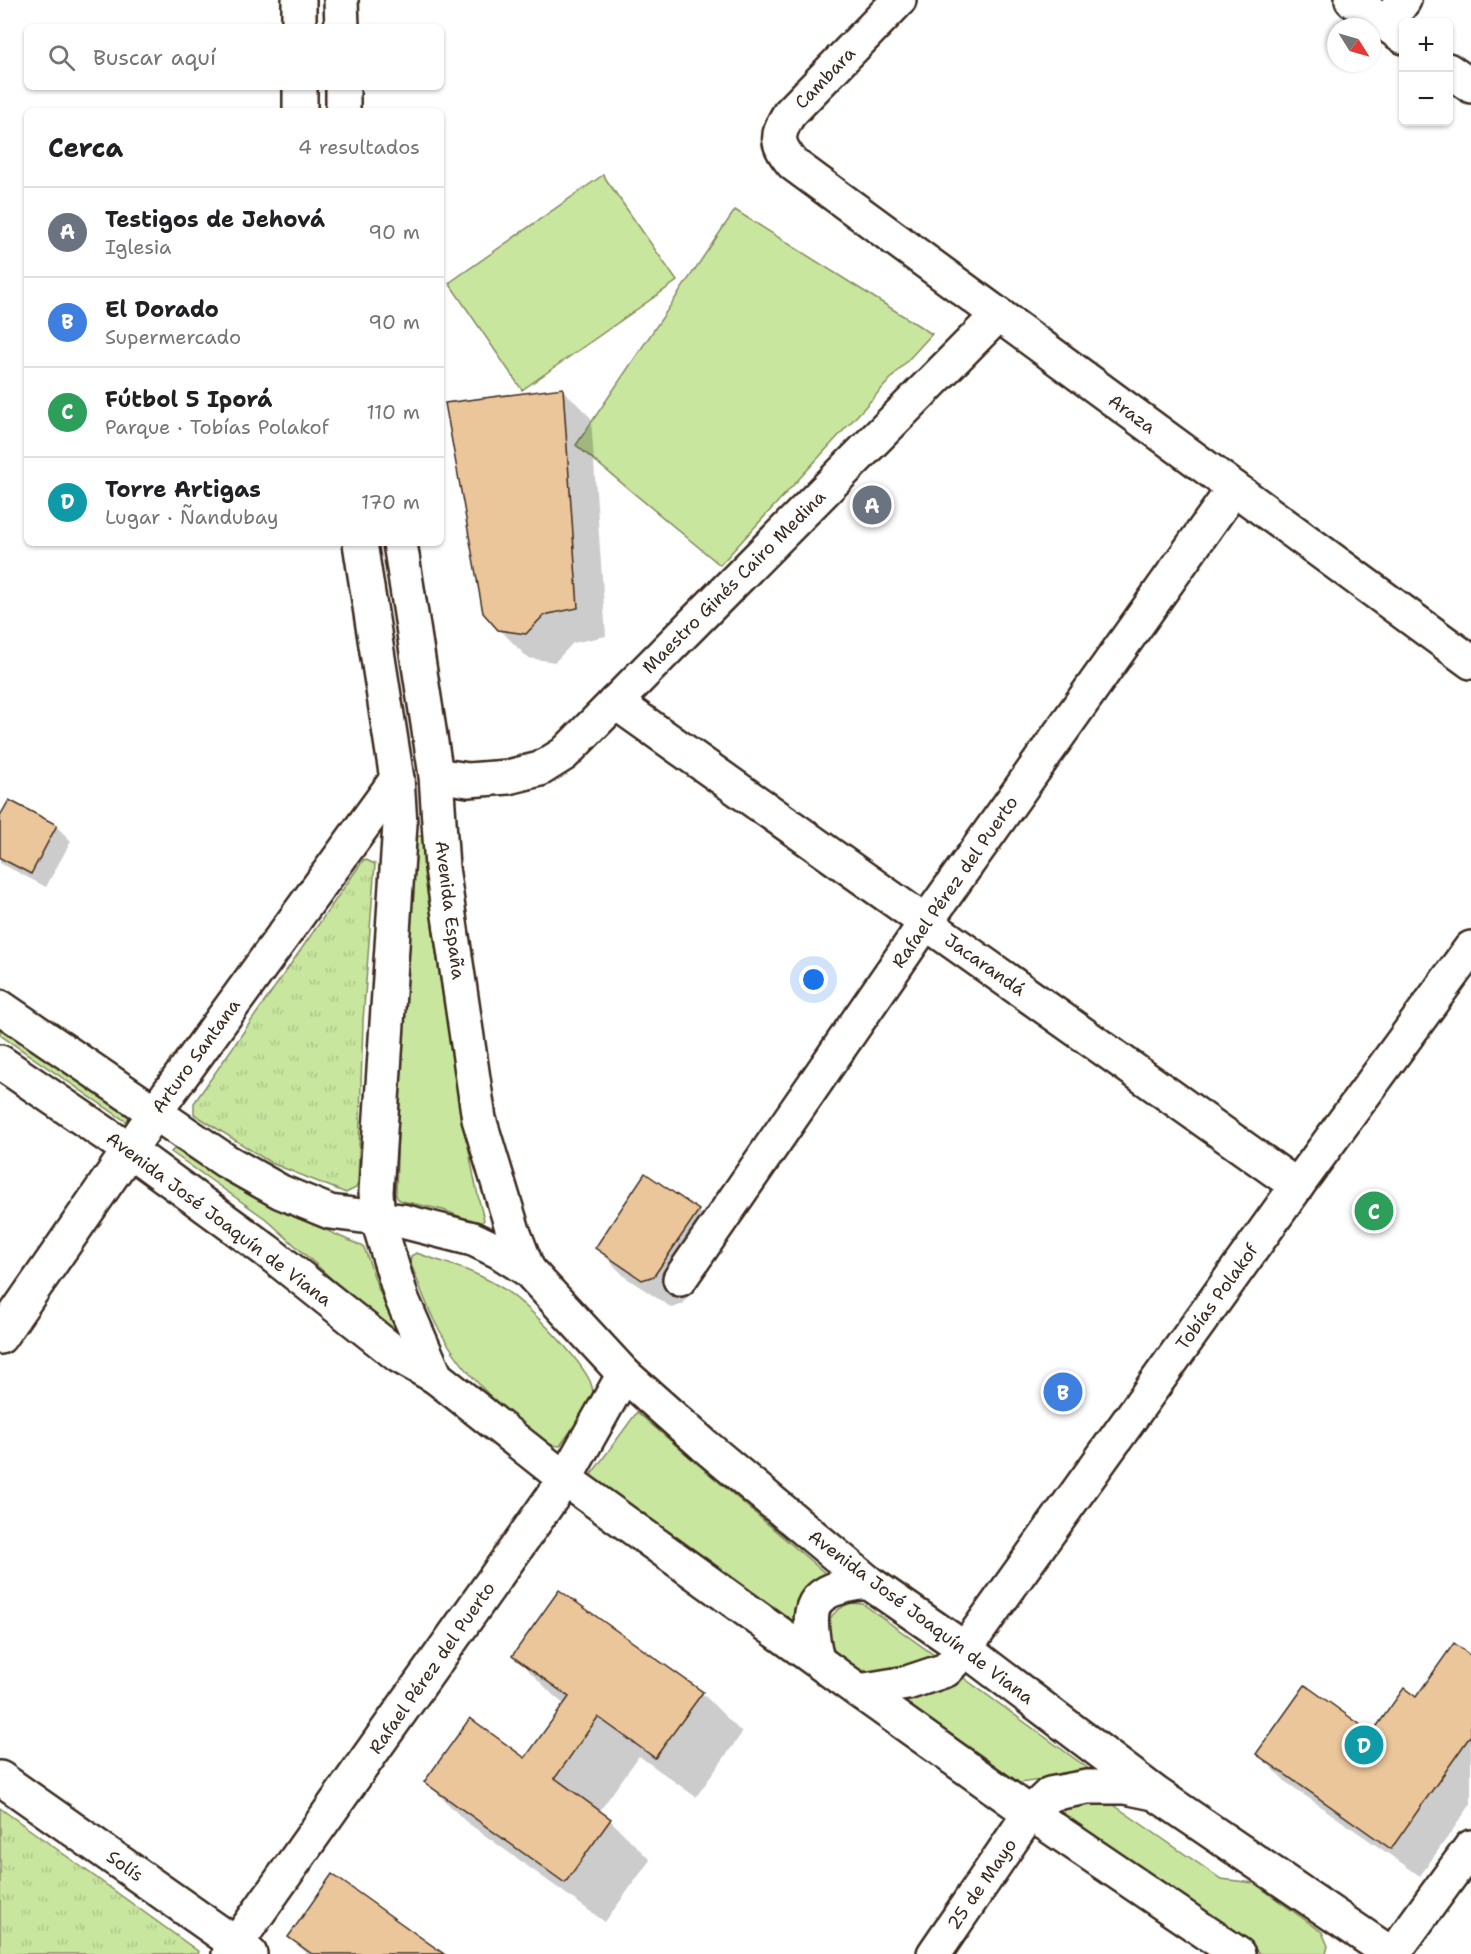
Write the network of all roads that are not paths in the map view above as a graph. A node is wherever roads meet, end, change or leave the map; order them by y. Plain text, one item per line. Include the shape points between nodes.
1 (299, 0) edge
2 (341, 0) edge
3 (899, 0) edge
4 (1352, 0) edge
5 (1398, 20) edge
6 (299, 24) edge
7 (342, 24) edge
8 (1452, 72) edge
9 (1471, 86) edge
10 (300, 90) edge
11 (343, 90) edge
12 (300, 108) edge
13 (344, 108) edge
14 (793, 165) joint
15 (998, 315) junction
16 (1234, 489) junction
17 (360, 546) edge
18 (400, 546) edge
19 (1471, 662) edge
20 (615, 702) junction
21 (436, 775) junction
22 (397, 779) junction
23 (926, 922) junction
24 (1471, 948) edge
25 (0, 1007) edge
26 (0, 1062) edge
27 (155, 1113) junction
28 (129, 1150) junction
29 (1297, 1186) junction
30 (378, 1220) junction
31 (528, 1270) junction
32 (680, 1279) dead end
33 (0, 1337) edge
34 (624, 1374) junction
35 (436, 1377) junction
36 (565, 1479) junction
37 (868, 1582) junction
38 (965, 1648) junction
39 (817, 1660) junction
40 (859, 1691) junction
41 (0, 1778) edge
42 (1155, 1793) junction
43 (1030, 1813) junction
44 (1471, 1847) edge
45 (238, 1951) edge
46 (934, 1954) edge
47 (1238, 1954) edge
48 (1392, 1954) edge

1 - 6 street
2 - 7 street
3 - 14 street, Cambara via 789,114 779,138 781,149
4 - 5 street
8 - 9 street
10 - 12 street
11 - 13 street
14 - 15 street, Araza
15 - 16 street, Araza
15 - 20 street, Maestro Ginés Cairo Medina
16 - 19 street, Araza
16 - 23 street, Rafael Pérez del Puerto
17 - 22 street
18 - 21 street, Avenida España
20 - 21 street, Maestro Ginés Cairo Medina via 564,754 540,769 508,777 468,780
20 - 23 street, Jacarandá
21 - 31 street, Avenida España via 442,868 479,1119
22 - 27 street, Arturo Santana
22 - 30 street via 400,824 376,1192
23 - 29 street, Jacarandá
23 - 32 street, Rafael Pérez del Puerto
24 - 29 street, Tobías Polakof
25 - 27 street, Avenida José Joaquín de Viana
26 - 28 street, Avenida José Joaquín de Viana
27 - 28 street, Arturo Santana
27 - 30 street, Avenida José Joaquín de Viana via 281,1192 330,1212
28 - 33 street, Arturo Santana
28 - 35 street, Avenida José Joaquín de Viana via 267,1251 399,1356
29 - 38 street, Tobías Polakof
30 - 31 street, Avenida José Joaquín de Viana via 402,1221 473,1239
30 - 35 street, Avenida José Joaquín de Viana via 402,1299
31 - 34 street, Avenida José Joaquín de Viana
34 - 36 street, Rafael Pérez del Puerto
34 - 37 street, Avenida José Joaquín de Viana
35 - 36 street, Avenida José Joaquín de Viana
36 - 39 street, Avenida José Joaquín de Viana
36 - 45 street, Rafael Pérez del Puerto
37 - 38 street, Avenida José Joaquín de Viana
37 - 39 street via 845,1585 823,1595 813,1605 810,1619
38 - 40 street, Tobías Polakof via 946,1670 907,1683
38 - 42 street, Avenida José Joaquín de Viana
39 - 40 street, Avenida José Joaquín de Viana
40 - 43 street, Avenida José Joaquín de Viana
41 - 45 street, Solís
42 - 43 street, 25 de Mayo via 1125,1787 1087,1787 1050,1794
42 - 48 street, Avenida José Joaquín de Viana
43 - 46 street, 25 de Mayo
43 - 47 street, Avenida José Joaquín de Viana
44 - 48 street

